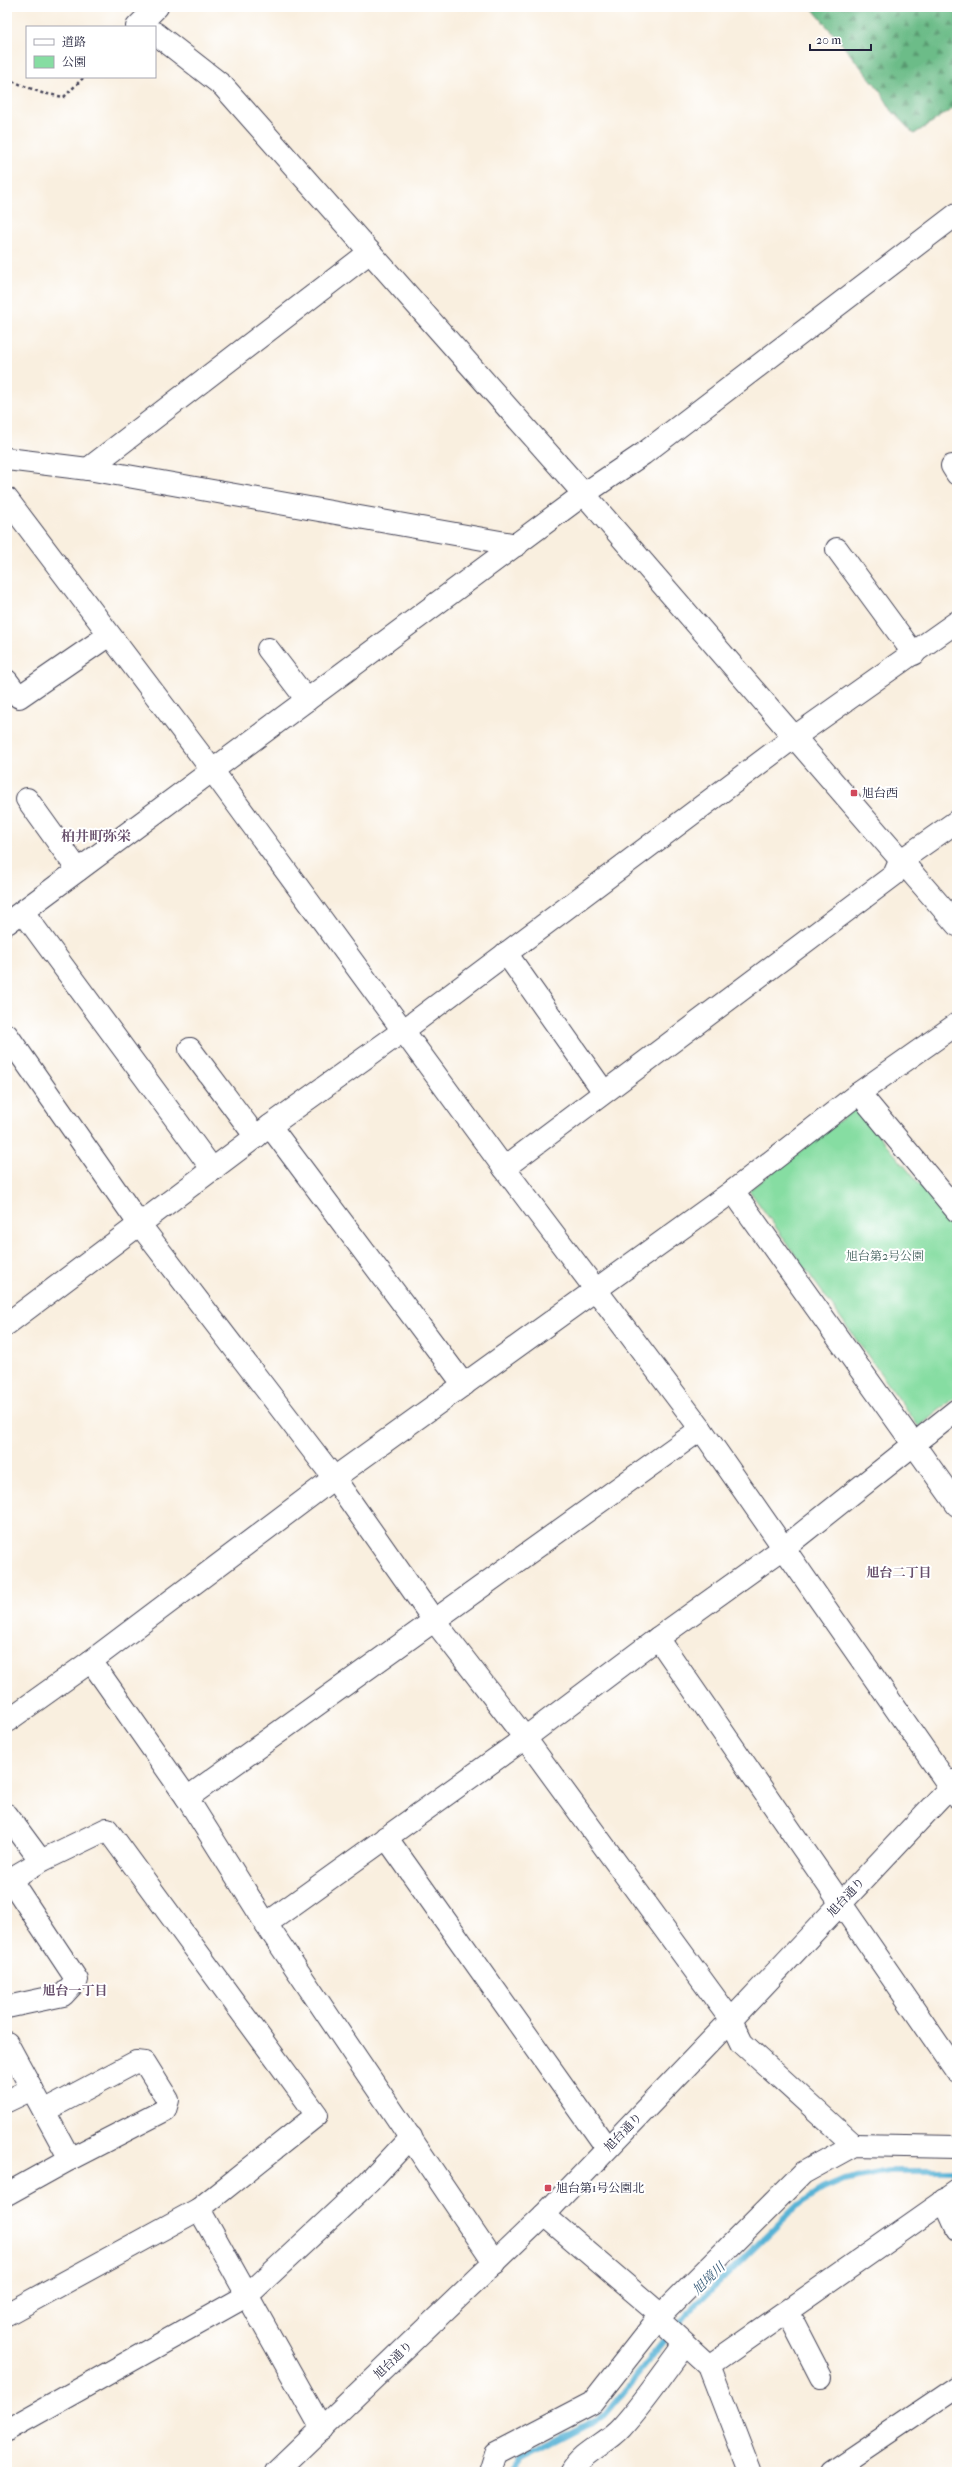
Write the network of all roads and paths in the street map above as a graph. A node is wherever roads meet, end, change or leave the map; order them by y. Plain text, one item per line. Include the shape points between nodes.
1 (157, 7) edge
2 (146, 26) edge
3 (156, 35) edge
4 (83, 78) edge
5 (7, 79) edge
6 (957, 214) edge
7 (370, 252) junction
8 (7, 459) edge
9 (88, 469) junction
10 (584, 494) junction
11 (7, 500) edge
12 (517, 545) junction
13 (837, 549) dead end
14 (957, 622) edge
15 (109, 635) junction
16 (268, 649) dead end
17 (914, 654) junction
18 (7, 680) edge
19 (307, 700) junction
20 (793, 738) junction
21 (212, 770) junction
22 (27, 799) dead end
23 (957, 821) edge
24 (900, 861) junction
25 (78, 870) junction
26 (15, 917) edge
27 (957, 925) edge
28 (506, 953) junction
29 (957, 1024) edge
30 (404, 1030) junction
31 (7, 1035) edge
32 (190, 1050) dead end
33 (604, 1092) junction
34 (859, 1093) junction
35 (263, 1131) junction
36 (504, 1168) junction
37 (214, 1170) junction
38 (733, 1191) junction
39 (957, 1211) edge
40 (140, 1226) junction
41 (597, 1290) junction
42 (7, 1324) edge
43 (464, 1385) junction
44 (957, 1410) edge
45 (701, 1429) junction
46 (914, 1445) junction
47 (334, 1478) junction
48 (957, 1505) edge
49 (785, 1547) junction
50 (433, 1619) junction
51 (658, 1638) junction
52 (91, 1662) junction
53 (7, 1721) edge
54 (524, 1738) junction
55 (954, 1787) edge
56 (187, 1798) junction
57 (7, 1815) edge
58 (386, 1837) junction
59 (41, 1861) junction
60 (9, 1880) edge
61 (841, 1902) junction
62 (266, 1924) junction
63 (7, 2007) edge
64 (731, 2020) junction
65 (7, 2044) edge
66 (957, 2072) edge
67 (32, 2089) junction
68 (7, 2101) edge
69 (44, 2111) junction
70 (411, 2137) junction
71 (854, 2145) junction
72 (607, 2148) junction
73 (957, 2148) edge
74 (70, 2159) junction
75 (7, 2194) edge
76 (951, 2196) edge
77 (199, 2209) junction
78 (544, 2214) junction
79 (957, 2229) edge
80 (494, 2263) junction
81 (248, 2294) junction
82 (788, 2313) junction
83 (7, 2314) edge
84 (660, 2319) junction
85 (682, 2341) junction
86 (709, 2366) junction
87 (821, 2377) dead end
88 (957, 2387) edge
89 (322, 2429) junction
90 (7, 2430) edge
91 (276, 2472) edge
92 (490, 2472) edge
93 (571, 2472) edge
94 (750, 2472) edge
95 (831, 2472) edge

1 - 2 street
3 - 7 street via 223,86
4 - 5 path via 64,97 42,93
6 - 10 street via 643,454
7 - 9 street
7 - 10 street
8 - 9 street
9 - 12 street
10 - 12 street
10 - 20 street
11 - 15 street
12 - 19 street
13 - 17 street
14 - 17 street
15 - 18 street via 19,697
15 - 21 street
16 - 19 street
17 - 20 street
19 - 21 street
20 - 24 street
20 - 28 street
21 - 25 street
21 - 30 street
22 - 25 street
23 - 24 street
24 - 27 street
24 - 33 street via 894,875
25 - 26 street
26 - 37 street
28 - 30 street
28 - 33 street
29 - 34 street
30 - 35 street
30 - 36 street
31 - 40 street
32 - 35 street
33 - 36 street
34 - 38 street
34 - 39 street
35 - 37 street
35 - 43 street
36 - 41 street
37 - 40 street
38 - 41 street
38 - 46 street
40 - 42 street
40 - 47 street
41 - 43 street
41 - 45 street
43 - 47 street
44 - 46 street
45 - 49 street
45 - 50 street
46 - 48 street
46 - 49 street
47 - 50 street
47 - 52 street
49 - 51 street
49 - 55 street
50 - 54 street
50 - 56 street
51 - 54 street
51 - 61 street
52 - 53 street
52 - 56 street
54 - 58 street
54 - 64 street
55 - 61 street, 旭台通り
56 - 62 street
57 - 59 street
58 - 62 street
58 - 72 street
59 - 60 street
59 - 77 street via 107,1829 317,2115
60 - 63 street via 77,1980 63,1995
61 - 64 street, 旭台通り
61 - 66 street
62 - 70 street
64 - 71 street via 742,2043
64 - 72 street, 旭台通り
65 - 67 street
67 - 68 street
67 - 69 street
69 - 74 street
69 - 74 street via 136,2062 145,2063 168,2100 165,2110
70 - 80 street
70 - 81 street via 369,2182
71 - 73 street
71 - 84 street via 803,2173
72 - 78 street, 旭台通り
74 - 75 street
76 - 79 street
76 - 82 street
77 - 81 street
77 - 83 street
78 - 80 street, 旭台通り
78 - 84 street
80 - 89 street, 旭台通り
81 - 89 street
81 - 90 street
82 - 86 street
82 - 87 street
84 - 85 street
84 - 92 street via 592,2403 496,2453
85 - 86 street
85 - 93 street via 621,2429 576,2462
86 - 94 street
88 - 95 street
89 - 91 street, 旭台通り

